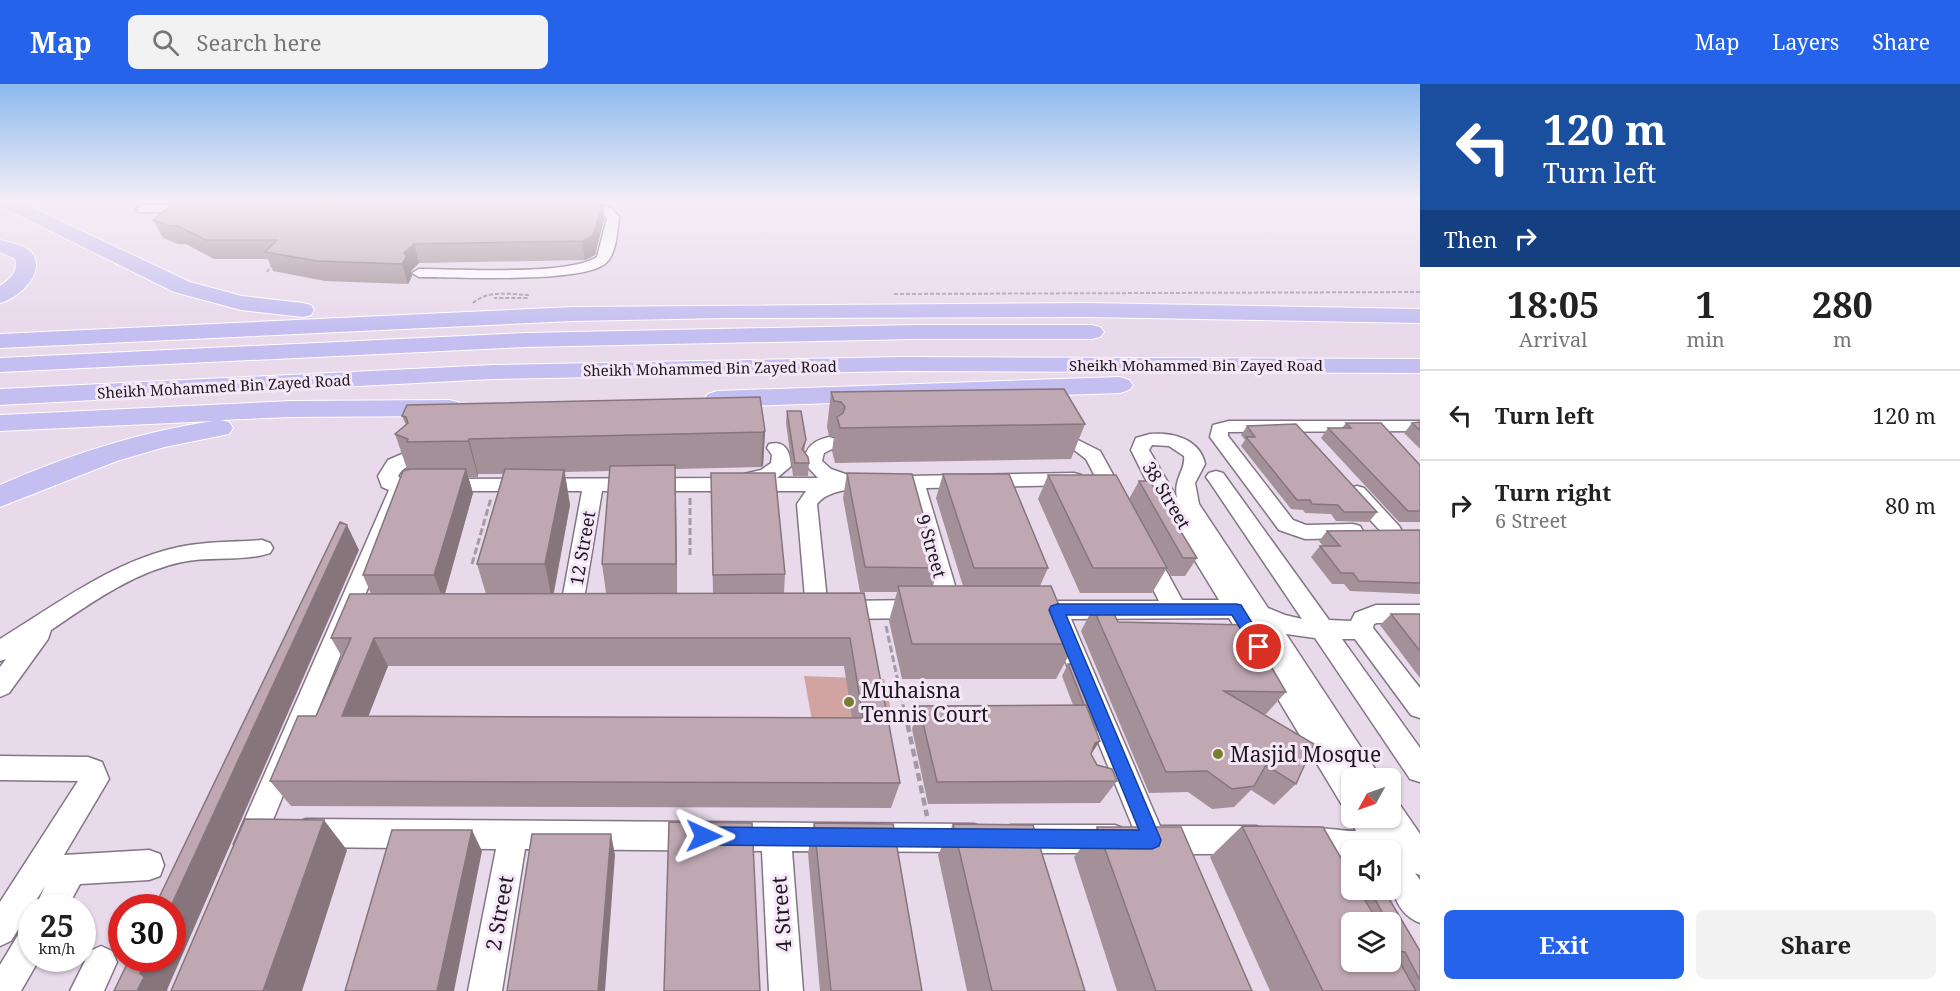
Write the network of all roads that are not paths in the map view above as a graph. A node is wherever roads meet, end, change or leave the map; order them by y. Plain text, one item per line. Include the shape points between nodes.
1 (92, 243) edge
2 (607, 243) edge
3 (0, 246) edge
4 (419, 273) dead end
5 (0, 296) edge
6 (1420, 305) edge
7 (1087, 310) junction
8 (573, 314) junction
9 (1420, 316) edge
10 (1420, 331) edge
11 (0, 341) edge
12 (0, 365) edge
13 (1408, 365) edge
14 (0, 397) edge
15 (697, 399) edge
16 (472, 407) edge
17 (370, 410) junction
18 (0, 423) edge
19 (1296, 426) junction
20 (1379, 426) junction
21 (1420, 426) edge
22 (829, 442) dead end
23 (1395, 442) edge
24 (1312, 443) edge
25 (1078, 446) edge
26 (776, 448) dead end
27 (409, 457) edge
28 (1216, 477) dead end
29 (1344, 478) edge
30 (1106, 479) junction
31 (914, 482) junction
32 (861, 483) junction
33 (593, 484) junction
34 (713, 484) junction
35 (777, 484) junction
36 (831, 484) junction
37 (416, 486) junction
38 (0, 497) edge
39 (807, 514) junction
40 (1127, 519) edge
41 (1138, 539) edge
42 (262, 548) dead end
43 (951, 609) junction
44 (974, 609) edge
45 (1010, 609) edge
46 (1175, 609) junction
47 (1236, 609) junction
48 (571, 610) junction
49 (595, 610) edge
50 (794, 610) edge
51 (818, 610) junction
52 (1057, 610) junction
53 (547, 611) edge
54 (1260, 614) junction
55 (1420, 614) edge
56 (47, 622) junction
57 (1312, 629) junction
58 (1361, 630) junction
59 (1280, 645) junction
60 (0, 651) edge
61 (0, 686) edge
62 (1420, 707) edge
63 (0, 768) edge
64 (1360, 768) edge
65 (1420, 770) edge
66 (1341, 778) edge
67 (254, 833) junction
68 (513, 835) junction
69 (776, 837) junction
70 (1381, 837) edge
71 (1034, 839) junction
72 (1152, 840) junction
73 (1305, 841) junction
74 (1420, 860) edge
75 (241, 864) edge
76 (149, 865) dead end
77 (72, 869) junction
78 (1320, 870) edge
79 (38, 871) junction
80 (1044, 872) edge
81 (58, 894) edge
82 (1420, 908) edge
83 (0, 930) edge
84 (101, 962) dead end
85 (18, 965) edge
86 (3, 991) edge
87 (87, 991) edge
88 (484, 991) edge
89 (786, 991) edge

1 - 8 highway via 182,287 241,303 315,311
2 - 4 street via 604,258 589,268
3 - 5 highway via 21,252 28,267 22,279
6 - 7 highway
7 - 8 highway
7 - 9 highway
8 - 11 highway
10 - 12 highway, Sheikh Mohammed Bin Zayed Road via 673,336
13 - 14 highway, Sheikh Mohammed Bin Zayed Road via 903,364 493,372
13 - 15 highway via 1275,380
16 - 17 highway
17 - 18 highway via 273,409
17 - 38 highway via 181,435 94,459
19 - 20 street
19 - 24 street
19 - 29 street via 1229,426 1218,432 1282,520 1292,528 1305,532 1401,531
20 - 21 street
20 - 23 street
22 - 32 street via 812,456 816,468
25 - 30 street via 1093,454
26 - 34 street via 783,460 775,472
27 - 37 street via 395,464 389,482 394,486
28 - 57 street
30 - 31 street
30 - 40 street
31 - 32 street
31 - 43 street, 9 Street
32 - 36 street
33 - 34 street
33 - 37 street
33 - 48 street, 12 Street
34 - 35 street
35 - 36 street
35 - 39 street via 797,497
36 - 39 street via 812,496
37 - 67 street via 393,499 357,611
39 - 51 street
41 - 46 street
42 - 56 street via 189,553 150,563
43 - 44 street
43 - 51 street
45 - 52 street
46 - 47 street
46 - 52 street
47 - 54 street, 38 Street via 1144,459 1140,450 1143,442 1153,438 1169,440 1193,455 1195,464 1185,484 1189,505
47 - 66 street, 38 Street
48 - 49 street
48 - 53 street
50 - 51 street
52 - 72 street via 1112,776
54 - 57 street via 1279,624
54 - 59 street, 38 Street
55 - 58 street via 1368,615 1360,624
56 - 60 street
56 - 61 street
57 - 58 street
57 - 59 street via 1288,635
57 - 65 street
58 - 62 street
59 - 64 street, 38 Street
63 - 79 street via 88,770 95,774
67 - 68 street
67 - 75 street
68 - 69 street
68 - 88 street, 2 Street
69 - 71 street
69 - 89 street, 4 Street
70 - 73 street via 1328,845
70 - 74 street
70 - 82 street
71 - 72 street
71 - 80 street
72 - 73 street
73 - 78 street
76 - 77 street
77 - 79 street
77 - 81 street
79 - 83 street
84 - 87 street
85 - 86 street

